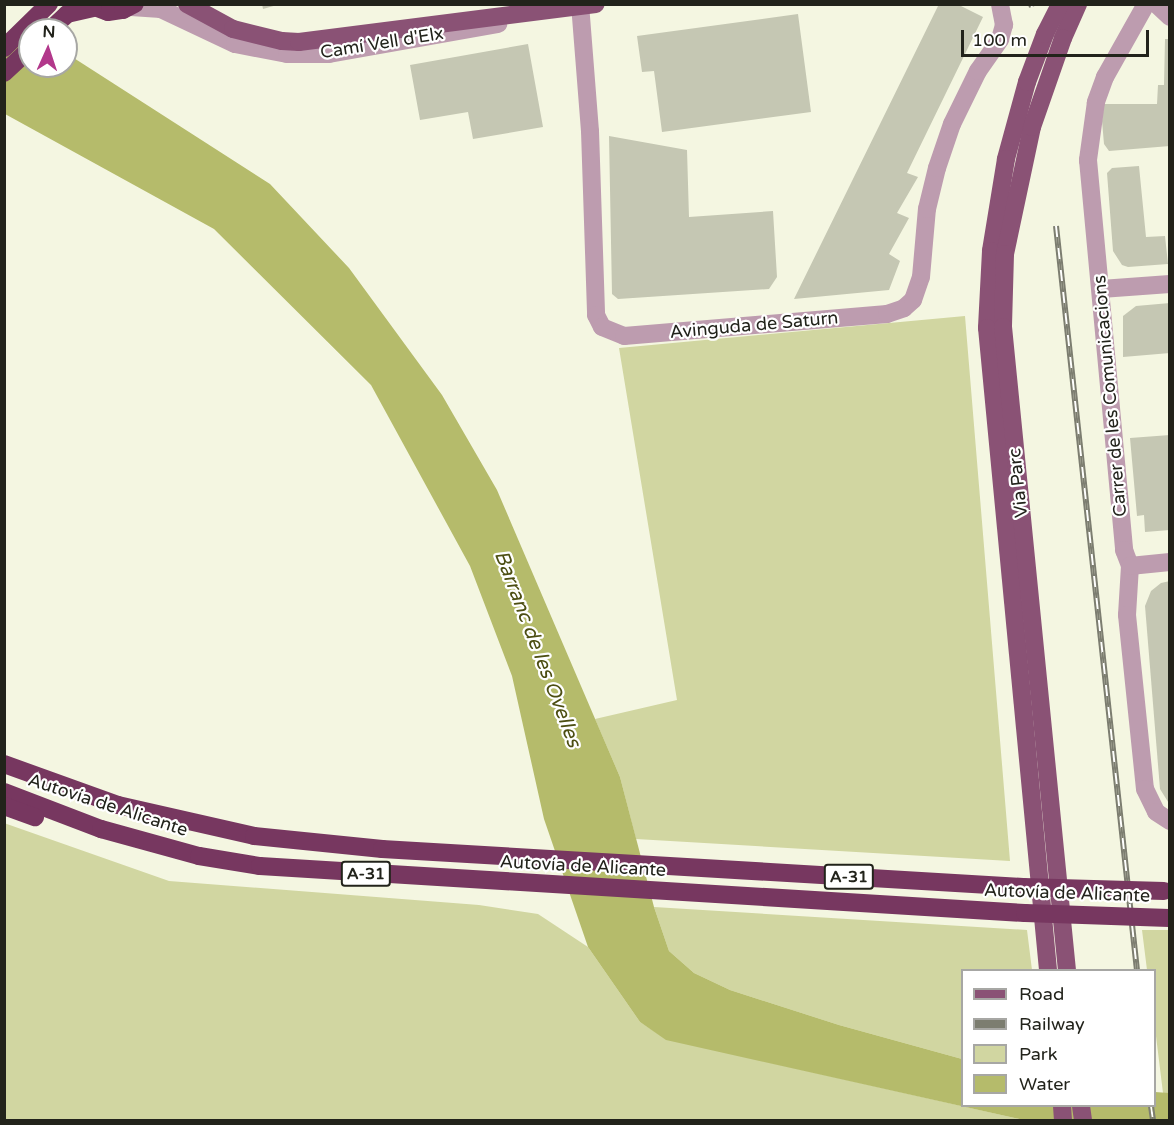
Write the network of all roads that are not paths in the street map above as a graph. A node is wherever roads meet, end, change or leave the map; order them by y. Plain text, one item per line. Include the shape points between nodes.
1 (187, 4) edge
2 (1000, 4) edge
3 (1060, 4) edge
4 (1078, 4) edge
5 (1146, 4) edge
6 (1156, 4) edge
7 (89, 6) edge
8 (133, 6) edge
9 (581, 6) edge
10 (1170, 17) edge
11 (49, 18) edge
12 (18, 39) edge
13 (4, 48) edge
14 (18, 60) edge
15 (4, 73) edge
16 (1170, 284) edge
17 (1101, 289) junction
18 (1170, 562) edge
19 (1130, 566) junction
20 (4, 764) edge
21 (4, 792) edge
22 (4, 806) edge
23 (1170, 821) edge
24 (199, 856) junction
25 (1167, 891) edge
26 (1169, 918) edge
27 (1048, 969) edge
28 (1067, 969) edge

1 - 9 main road, Camí Vell d'Elx via 233,29 299,42
2 - 9 street, Avinguda de Saturn via 1004,25 1000,39 978,70 952,124 937,168 927,209 921,277 913,300 904,308 887,314 624,336 602,327 596,315
3 - 27 main road, Via Parc, bridge via 1027,82 1006,159 992,252 987,328
4 - 28 main road, Via Parc, bridge via 1032,127 1005,254 1003,327
5 - 17 street, Carrer de les Comunicacions via 1105,77 1089,135
6 - 10 street
7 - 8 highway via 108,12
7 - 11 highway
8 - 9 street, Camí Vell d'Elx via 161,9 235,44 287,54 329,54
12 - 13 highway
14 - 15 highway
16 - 17 street
17 - 19 street, Carrer de les Comunicacions via 1124,550
18 - 19 street
19 - 23 street, Carrer de les Comunicacions via 1127,615 1145,789 1156,812
20 - 25 highway, Autovía de Alicante / A-31, bridge via 118,805 254,836 382,849 1023,887
21 - 24 highway, Autovía de Alicante / A-31 via 101,829
22 - 24 highway via 155,854
24 - 26 highway, Autovía de Alicante / A-31, bridge via 260,866 535,885

